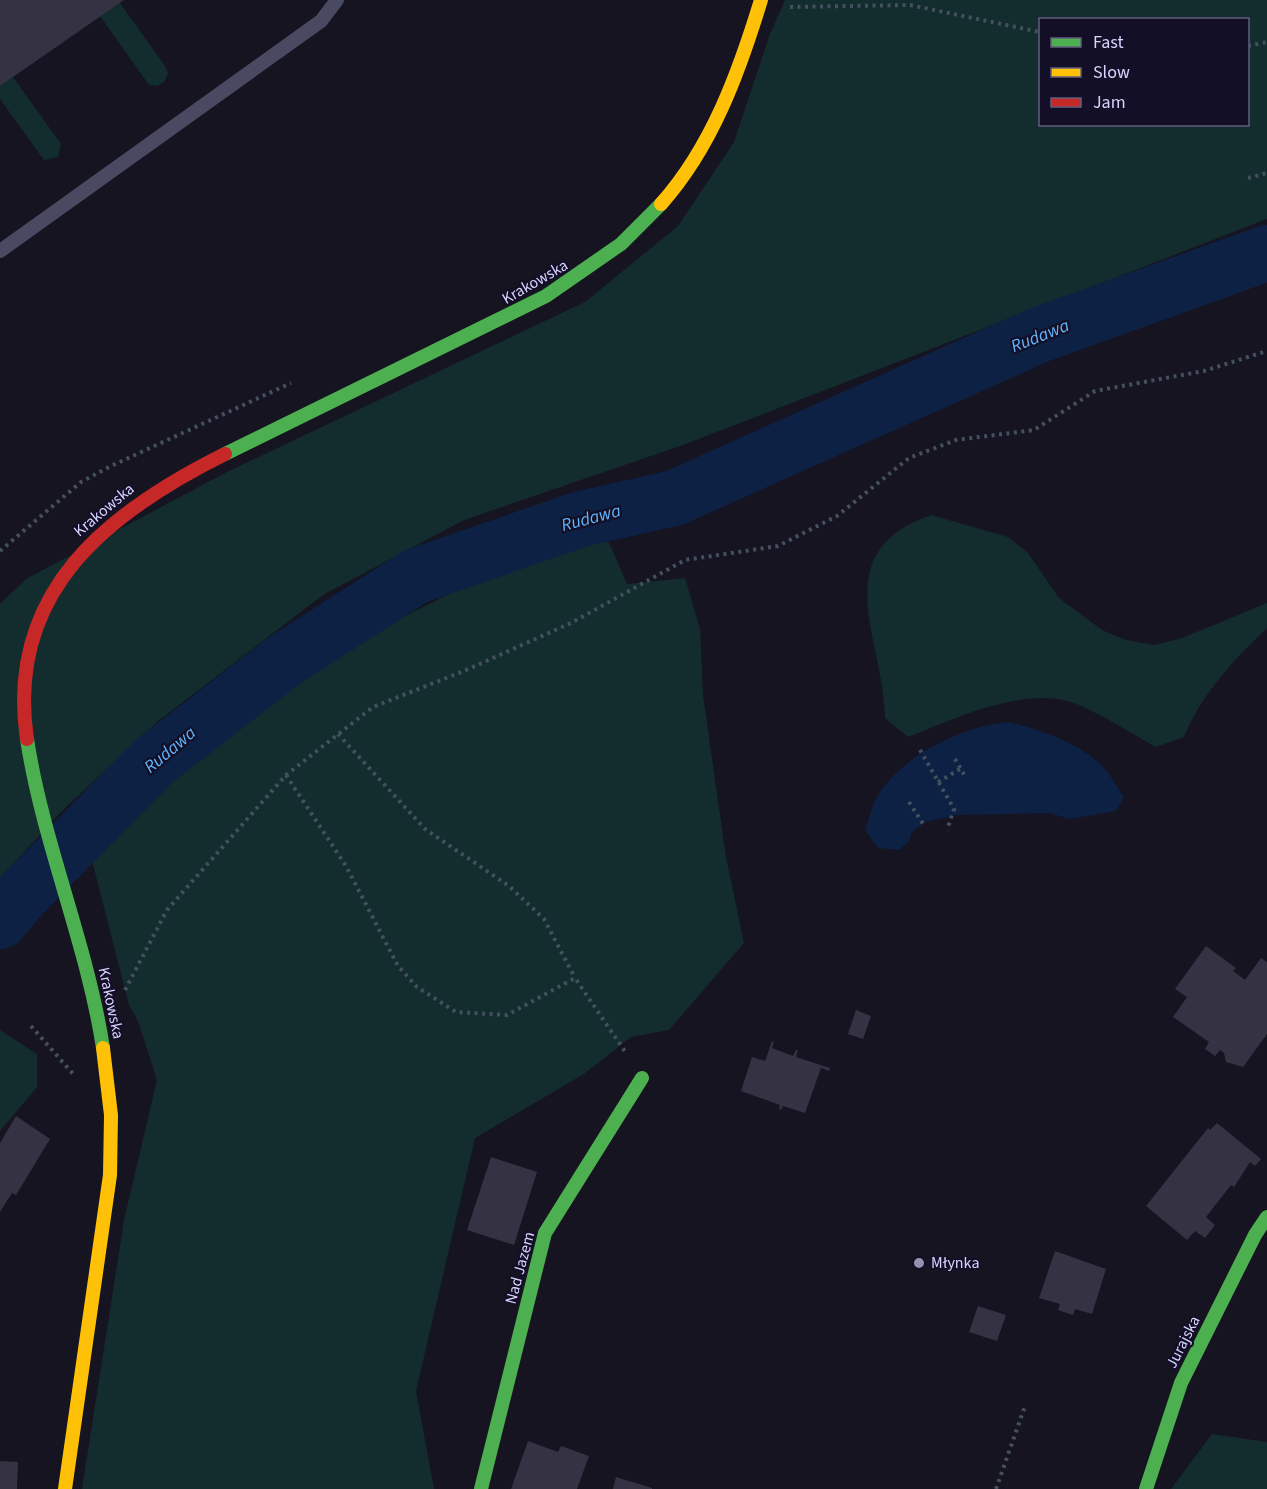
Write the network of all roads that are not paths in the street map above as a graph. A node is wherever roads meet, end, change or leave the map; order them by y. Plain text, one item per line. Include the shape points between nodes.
1 (338, 0) edge
2 (760, 2) edge
3 (0, 250) edge
4 (642, 1078) road end
5 (1267, 1217) edge
6 (65, 1489) edge
7 (481, 1489) edge
8 (1146, 1489) edge

1 - 3 lane via 321,21
2 - 6 street, Krakowska via 731,91 706,138 663,202 617,247 566,285 490,326 153,492 87,544 54,589 35,634 27,669 24,704 30,762 97,1012 109,1092 110,1182
4 - 7 street, Nad Jazem via 545,1233
5 - 8 street, Jurajska via 1181,1383

